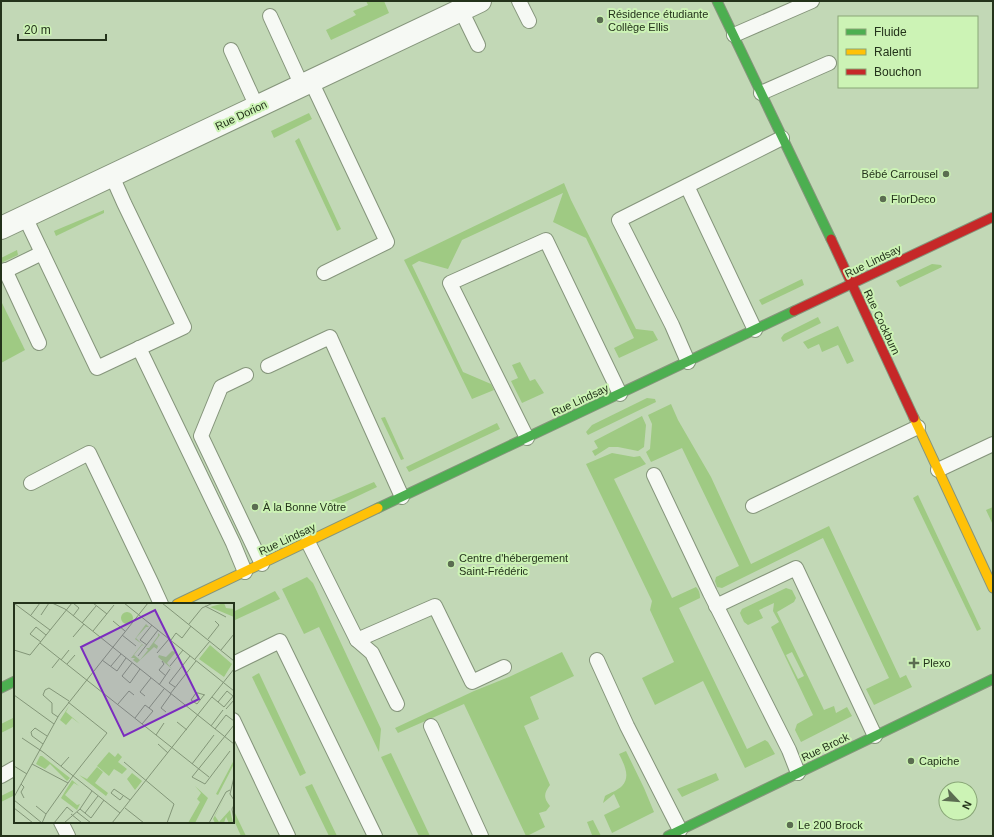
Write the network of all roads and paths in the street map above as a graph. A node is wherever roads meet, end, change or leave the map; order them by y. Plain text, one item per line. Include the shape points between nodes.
1 (520, 1) edge
2 (717, 1) edge
3 (812, 1) edge
4 (471, 6) edge
5 (270, 16) dead end
6 (529, 21) dead end
7 (734, 35) junction
8 (478, 45) dead end
9 (231, 50) dead end
10 (829, 63) dead end
11 (307, 83) junction
12 (761, 93) junction
13 (257, 107) junction
14 (782, 138) junction
15 (112, 176) junction
16 (687, 186) junction
17 (24, 217) junction
18 (993, 217) edge
19 (1, 228) edge
20 (42, 252) junction
21 (3, 272) edge
22 (324, 273) dead end
23 (852, 284) junction
24 (755, 330) junction
25 (39, 343) dead end
26 (139, 348) junction
27 (688, 362) junction
28 (268, 366) dead end
29 (246, 375) dead end
30 (620, 394) junction
31 (918, 427) junction
32 (527, 438) junction
33 (993, 444) edge
34 (938, 470) junction
35 (654, 475) dead end
36 (31, 483) dead end
37 (402, 497) junction
38 (753, 506) dead end
39 (308, 542) junction
40 (262, 564) junction
41 (245, 572) junction
42 (993, 588) edge
43 (161, 603) edge
44 (179, 603) edge
45 (716, 606) junction
46 (357, 640) junction
47 (598, 660) dead end
48 (234, 664) edge
49 (504, 667) dead end
50 (993, 679) edge
51 (14, 682) edge
52 (1, 688) edge
53 (397, 704) dead end
54 (234, 722) edge
55 (431, 726) dead end
56 (875, 736) junction
57 (14, 769) edge
58 (798, 773) junction
59 (1, 776) edge
60 (62, 823) edge
61 (674, 833) edge
62 (68, 836) edge
63 (288, 836) edge
64 (375, 836) edge
65 (481, 836) edge

1 - 6 lane
2 - 7 street, Rue Cockburn
3 - 7 lane
4 - 8 lane
4 - 11 street, Rue Dorion
5 - 11 lane
7 - 12 street, Rue Cockburn
9 - 13 lane
10 - 12 lane
11 - 13 street, Rue Dorion
11 - 22 lane via 387,242
12 - 14 street, Rue Cockburn
13 - 15 street, Rue Dorion
14 - 16 lane
14 - 23 street, Rue Cockburn
15 - 17 street, Rue Dorion
15 - 26 lane via 184,327
16 - 24 lane
16 - 27 lane via 619,220
17 - 19 street, Rue Dorion
17 - 20 lane
18 - 23 street, Rue Lindsay
20 - 21 lane
20 - 26 lane via 97,368
21 - 25 lane
23 - 24 street, Rue Lindsay
23 - 31 street, Rue Cockburn
24 - 27 street, Rue Lindsay
26 - 41 lane
27 - 30 street, Rue Lindsay
28 - 37 lane via 330,337
29 - 40 lane via 221,387 200,436
30 - 32 street, Rue Lindsay
30 - 32 lane via 546,240 450,283
31 - 34 street, Rue Cockburn
31 - 38 lane
32 - 37 street, Rue Lindsay
33 - 34 lane
34 - 42 street, Rue Cockburn
35 - 45 lane
36 - 43 lane via 89,453
37 - 39 street, Rue Lindsay
39 - 40 street, Rue Lindsay
39 - 46 lane
40 - 41 street, Rue Lindsay
41 - 44 street, Rue Lindsay
45 - 56 lane via 796,568
45 - 58 lane via 786,744
46 - 49 lane via 435,606 472,682
46 - 53 lane via 372,653
47 - 61 lane
48 - 64 lane via 280,641
50 - 56 street, Rue Brock
51 - 52 street
54 - 63 lane
55 - 65 lane
56 - 58 street, Rue Brock
57 - 59 lane
58 - 61 street, Rue Brock
60 - 62 lane

